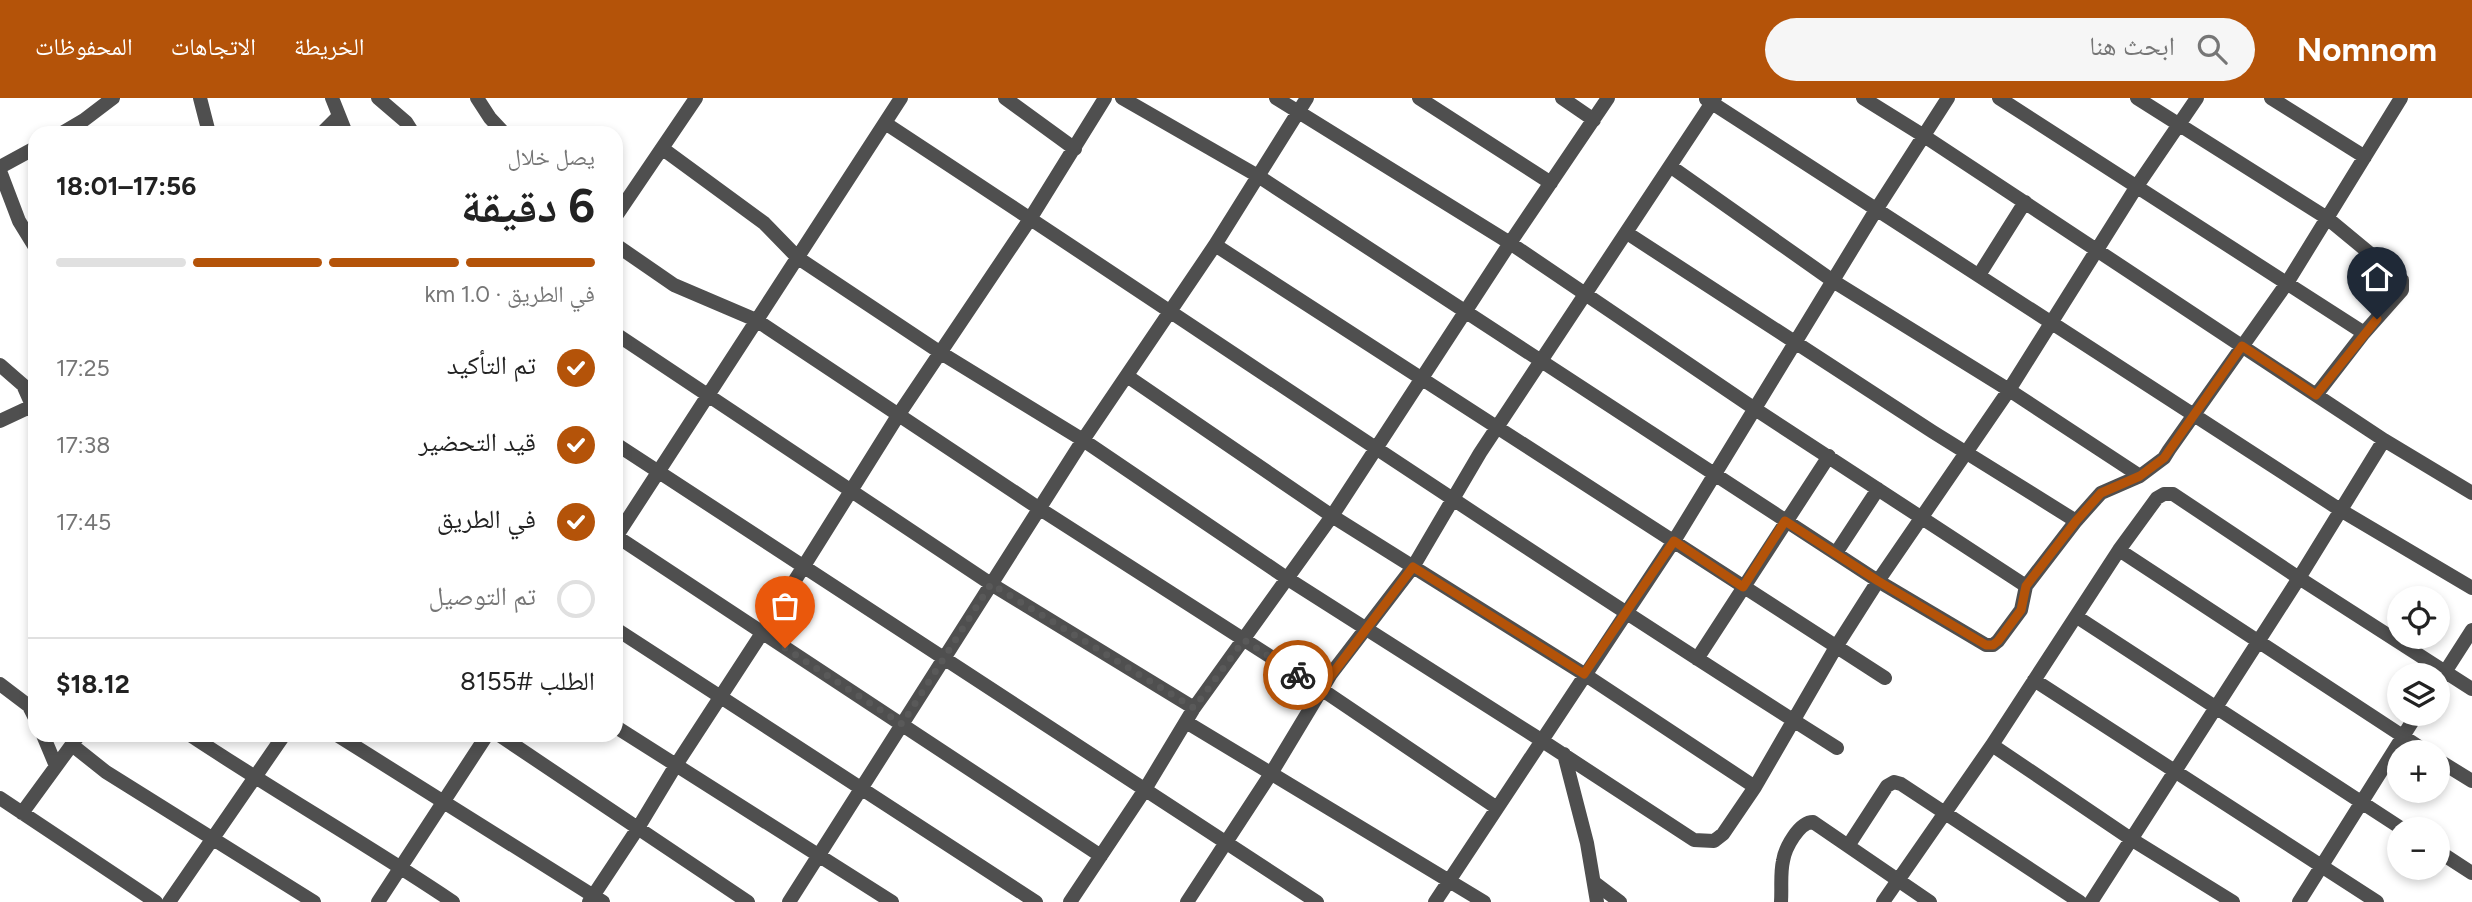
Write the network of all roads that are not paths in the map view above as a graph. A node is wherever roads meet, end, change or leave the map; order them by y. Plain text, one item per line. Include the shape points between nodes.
1 (113, 98) edge
2 (200, 98) edge
3 (332, 98) edge
4 (377, 98) edge
5 (477, 98) edge
6 (696, 98) edge
7 (1006, 98) edge
8 (1105, 98) edge
9 (1122, 98) edge
10 (1276, 98) edge
11 (1307, 98) edge
12 (1419, 98) edge
13 (1562, 98) edge
14 (1608, 98) edge
15 (1863, 98) edge
16 (1948, 98) edge
17 (1999, 98) edge
18 (2137, 98) edge
19 (2197, 98) edge
20 (2271, 98) edge
21 (2401, 98) edge
22 (1711, 99) edge
23 (897, 100) edge
24 (1298, 112) junction
25 (339, 116) junction
26 (1594, 120) junction
27 (885, 123) junction
28 (2179, 124) junction
29 (74, 126) edge
30 (207, 126) edge
31 (329, 126) edge
32 (343, 126) edge
33 (409, 126) edge
34 (497, 126) edge
35 (1924, 136) junction
36 (663, 149) junction
37 (1075, 149) junction
38 (28, 152) edge
39 (2365, 157) junction
40 (1670, 166) junction
41 (0, 169) edge
42 (1258, 176) junction
43 (1551, 183) junction
44 (2137, 186) junction
45 (7, 193) junction
46 (2025, 202) junction
47 (623, 206) edge
48 (0, 208) edge
49 (1876, 210) junction
50 (2327, 218) junction
51 (1030, 219) junction
52 (1627, 233) junction
53 (28, 236) edge
54 (1510, 243) junction
55 (1215, 245) junction
56 (623, 250) edge
57 (2097, 250) junction
58 (798, 258) junction
59 (1979, 275) junction
60 (1833, 281) junction
61 (2287, 283) junction
62 (1587, 295) junction
63 (1171, 310) junction
64 (1467, 311) junction
65 (755, 320) junction
66 (2052, 321) junction
67 (2364, 333) junction
68 (623, 339) edge
69 (1796, 344) junction
70 (2242, 346) junction
71 (941, 353) junction
72 (1542, 361) junction
73 (0, 365) edge
74 (1127, 376) junction
75 (1423, 378) junction
76 (2009, 390) junction
77 (707, 395) junction
78 (2316, 395) junction
79 (28, 396) edge
80 (1755, 408) junction
81 (28, 411) edge
82 (899, 414) junction
83 (2196, 414) junction
84 (0, 421) edge
85 (1498, 426) junction
86 (1083, 440) junction
87 (2384, 440) junction
88 (623, 448) edge
89 (1376, 449) junction
90 (1967, 453) junction
91 (1829, 456) junction
92 (659, 471) junction
93 (1714, 475) junction
94 (2140, 476) junction
95 (1878, 489) junction
96 (850, 492) junction
97 (2472, 493) edge
98 (1453, 500) junction
99 (1040, 509) junction
100 (2342, 511) junction
101 (1332, 516) junction
102 (1922, 517) junction
103 (1785, 521) junction
104 (2076, 521) junction
105 (623, 525) edge
106 (623, 541) edge
107 (1674, 541) junction
108 (2119, 550) junction
109 (1836, 553) junction
110 (803, 566) junction
111 (1413, 567) junction
112 (2299, 578) junction
113 (1288, 579) junction
114 (1878, 581) junction
115 (991, 584) junction
116 (2026, 586) junction
117 (1743, 587) junction
118 (2472, 588) edge
119 (1625, 612) junction
120 (2077, 617) junction
121 (1367, 629) junction
122 (2472, 630) edge
123 (762, 633) junction
124 (623, 634) edge
125 (1244, 640) junction
126 (2258, 641) junction
127 (1836, 647) junction
128 (944, 659) junction
129 (1697, 659) junction
130 (2422, 663) edge
131 (2450, 664) edge
132 (1584, 674) junction
133 (1885, 678) dead end
134 (2034, 680) junction
135 (2450, 680) edge
136 (0, 684) edge
137 (2472, 688) edge
138 (1321, 689) junction
139 (720, 697) junction
140 (28, 705) edge
141 (2215, 707) junction
142 (1194, 708) junction
143 (1793, 720) junction
144 (1186, 722) junction
145 (902, 724) junction
146 (2409, 726) edge
147 (623, 731) edge
148 (2402, 737) junction
149 (1541, 740) junction
150 (2407, 740) edge
151 (46, 742) edge
152 (74, 742) edge
153 (77, 742) edge
154 (201, 742) edge
155 (279, 742) edge
156 (348, 742) edge
157 (482, 742) edge
158 (509, 742) edge
159 (1992, 745) junction
160 (1837, 748) dead end
161 (1563, 754) junction
162 (676, 765) junction
163 (56, 766) junction
164 (2450, 767) edge
165 (2174, 771) junction
166 (1272, 772) junction
167 (255, 778) junction
168 (2472, 781) edge
169 (861, 787) junction
170 (1755, 787) junction
171 (1144, 791) junction
172 (0, 798) edge
173 (2360, 802) junction
174 (443, 803) junction
175 (1497, 808) junction
176 (22, 813) junction
177 (1946, 813) junction
178 (2387, 819) edge
179 (638, 828) junction
180 (212, 838) junction
181 (2131, 839) junction
182 (1226, 844) junction
183 (1848, 846) junction
184 (819, 855) junction
185 (1101, 856) junction
186 (2450, 859) edge
187 (2322, 866) junction
188 (401, 867) junction
189 (2472, 873) edge
190 (1450, 880) junction
191 (1899, 881) junction
192 (1595, 883) junction
193 (1785, 899) edge
194 (595, 900) edge
195 (156, 902) edge
196 (169, 902) edge
197 (313, 902) edge
198 (379, 902) edge
199 (453, 902) edge
200 (748, 902) edge
201 (789, 902) edge
202 (892, 902) edge
203 (1036, 902) edge
204 (1070, 902) edge
205 (1187, 902) edge
206 (1317, 902) edge
207 (1436, 902) edge
208 (1483, 902) edge
209 (1597, 902) edge
210 (1620, 902) edge
211 (1883, 902) edge
212 (1930, 902) edge
213 (2080, 902) edge
214 (2091, 902) edge
215 (2233, 902) edge
216 (2299, 902) edge
217 (2377, 902) edge

1 - 29 street
2 - 30 street
3 - 25 street
4 - 33 street
5 - 34 street
6 - 36 street
7 - 37 street
8 - 37 street
9 - 42 street
10 - 24 street
11 - 24 street
12 - 43 street
13 - 26 street
14 - 26 street
15 - 35 street
16 - 35 street
17 - 44 street
18 - 28 street
19 - 28 street
20 - 39 street
21 - 39 street
22 - 40 street
22 - 49 street
23 - 27 street
24 - 42 street
24 - 54 street
25 - 31 street
25 - 32 street
26 - 43 street
27 - 51 street
27 - 58 street
28 - 44 street
28 - 50 street
35 - 46 street
35 - 49 street
36 - 47 street
36 - 58 street via 764,223
37 - 51 street
38 - 41 street
39 - 50 street
40 - 52 street
40 - 60 street
41 - 45 street
42 - 55 street
42 - 64 street
43 - 54 street
44 - 57 street
44 - 61 street
45 - 48 street
45 - 53 street
46 - 57 street
46 - 59 street
49 - 59 street
49 - 60 street
50 - 61 street
50 - 67 street via 2404,285
51 - 63 street
51 - 71 street
52 - 62 street
52 - 69 street
54 - 62 street
54 - 64 street
55 - 63 street
55 - 75 street
56 - 65 street via 674,285
57 - 66 street
57 - 70 street
58 - 65 street
58 - 71 street
59 - 66 street
60 - 69 street
60 - 76 street
61 - 67 street
61 - 70 street
62 - 72 street
62 - 80 street
63 - 74 street
63 - 89 street
64 - 72 street
64 - 75 street
65 - 77 street
65 - 82 street
66 - 76 street
66 - 83 street
67 - 78 street
68 - 77 street
69 - 80 street
69 - 90 street
70 - 78 street
70 - 83 street
71 - 82 street
71 - 86 street
72 - 85 street
72 - 93 street
73 - 79 street via 23,385
74 - 86 street
74 - 101 street
75 - 85 street
75 - 89 street
76 - 90 street
76 - 94 street
77 - 92 street
77 - 96 street
78 - 87 street
80 - 91 street
80 - 93 street
81 - 84 street
82 - 96 street
82 - 99 street
83 - 94 street via 2164,458
83 - 100 street
85 - 98 street
85 - 107 street
86 - 99 street
86 - 113 street
87 - 97 street
87 - 100 street
88 - 92 street
89 - 98 street
89 - 101 street
90 - 102 street
90 - 104 street
91 - 95 street
91 - 103 street
92 - 105 street
92 - 110 street
93 - 103 street
93 - 107 street
94 - 104 street via 2104,491
95 - 102 street
95 - 109 street
96 - 110 street
96 - 115 street
98 - 111 street
98 - 119 street
99 - 115 street
99 - 125 street
100 - 112 street
100 - 118 street
101 - 111 street
101 - 113 street
102 - 114 street
102 - 116 street
103 - 109 street
103 - 117 street
104 - 116 street
106 - 123 street
107 - 117 street
107 - 119 street
108 - 112 street via 2157,498 2173,494
108 - 120 street
108 - 126 street
109 - 114 street
110 - 123 street
110 - 128 street
111 - 121 street
111 - 132 street
112 - 126 street
112 - 130 street
113 - 121 street
113 - 125 street
114 - 116 street via 1986,645 1998,641 2021,610
114 - 127 street
115 - 128 street
115 - 142 street
117 - 127 street
117 - 129 street
119 - 129 street
119 - 132 street
120 - 134 street
120 - 141 street
121 - 138 street
121 - 149 street
122 - 131 street
123 - 139 street
123 - 145 street
124 - 139 street
125 - 138 street
125 - 142 street
126 - 141 street
126 - 148 street
127 - 133 street
127 - 143 street
128 - 145 street
128 - 171 street
129 - 143 street
132 - 149 street
132 - 170 street
134 - 159 street
134 - 165 street
135 - 137 street
136 - 140 street
138 - 166 street
138 - 175 street
139 - 162 street
139 - 169 street
141 - 165 street
141 - 173 street
142 - 144 street
143 - 160 street
143 - 170 street
144 - 166 street
144 - 171 street
145 - 169 street
145 - 185 street
146 - 148 street
147 - 162 street
148 - 150 street
148 - 173 street
149 - 161 street
149 - 175 street
151 - 163 street
152 - 163 street
153 - 180 street via 106,772
154 - 167 street
155 - 167 street
156 - 174 street
157 - 174 street
158 - 179 street
159 - 177 street
159 - 181 street
161 - 170 street via 1694,840 1714,841 1723,834
161 - 192 street
162 - 179 street
162 - 184 street
163 - 176 street
164 - 168 street
165 - 181 street
165 - 187 street
166 - 182 street
166 - 190 street
167 - 180 street
167 - 188 street
169 - 184 street
169 - 203 street
171 - 182 street
171 - 185 street
172 - 176 street
173 - 178 street
173 - 187 street
174 - 188 street
174 - 194 street
175 - 190 street
176 - 195 street
177 - 183 street via 1894,782
177 - 191 street
177 - 213 street
179 - 194 street
179 - 200 street
180 - 196 street
180 - 197 street
181 - 214 street
181 - 215 street
182 - 205 street
182 - 206 street
183 - 191 street
183 - 193 street via 1814,822 1801,826 1784,857
184 - 201 street
184 - 202 street
185 - 204 street
186 - 189 street
187 - 216 street
187 - 217 street
188 - 198 street
188 - 199 street
190 - 207 street
190 - 208 street
191 - 211 street
191 - 212 street
192 - 209 street
192 - 210 street

